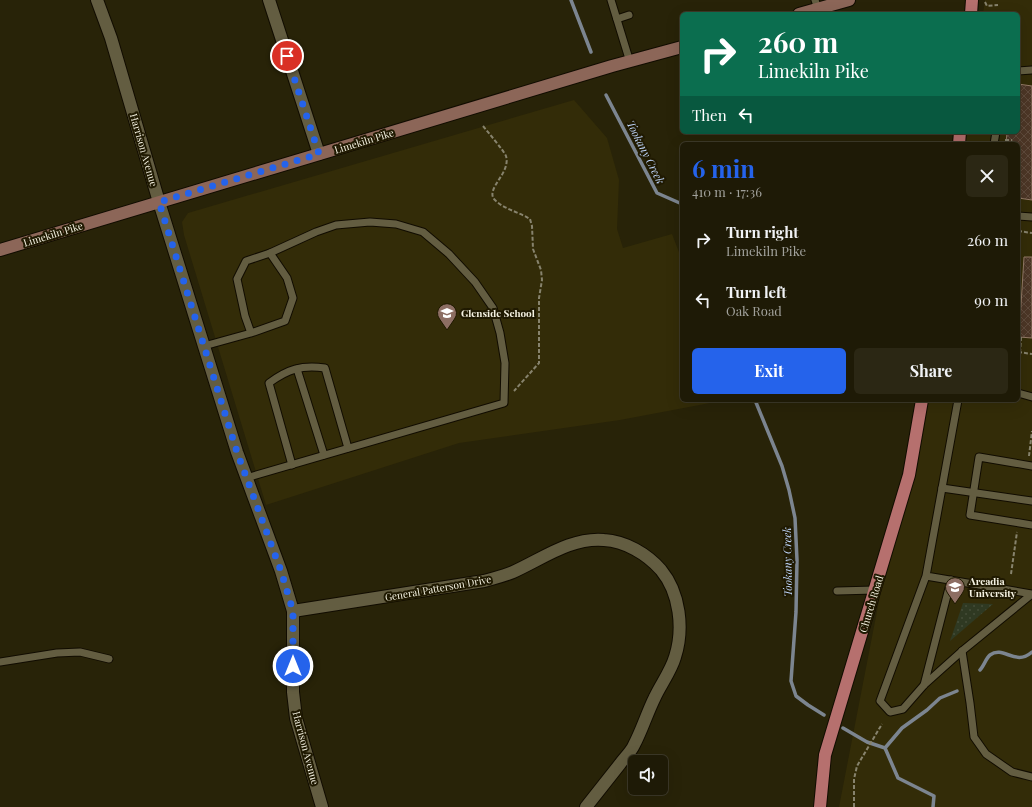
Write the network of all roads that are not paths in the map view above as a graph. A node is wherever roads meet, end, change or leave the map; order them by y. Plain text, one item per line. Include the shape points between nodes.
1 (97, 0) edge
2 (269, 0) edge
3 (610, 0) edge
4 (849, 0) edge
5 (972, 0) edge
6 (816, 4) edge
7 (802, 12) edge
8 (971, 12) edge
9 (629, 15) dead end
10 (617, 19) junction
11 (680, 48) edge
12 (630, 62) junction
13 (1032, 70) edge
14 (1020, 71) edge
15 (319, 154) junction
16 (159, 202) junction
17 (1020, 216) edge
18 (1032, 217) edge
19 (0, 248) edge
20 (270, 253) junction
21 (251, 333) junction
22 (204, 346) junction
23 (297, 369) junction
24 (1020, 394) edge
25 (1032, 397) edge
26 (922, 402) edge
27 (958, 402) edge
28 (348, 448) junction
29 (324, 455) junction
30 (292, 465) junction
31 (1032, 466) edge
32 (246, 478) junction
33 (942, 488) junction
34 (972, 492) junction
35 (1032, 501) edge
36 (1032, 525) edge
37 (926, 576) junction
38 (951, 580) junction
39 (875, 590) junction
40 (837, 592) dead end
41 (293, 611) junction
42 (962, 651) junction
43 (109, 658) dead end
44 (0, 662) edge
45 (924, 685) junction
46 (1032, 776) edge
47 (322, 807) edge
48 (586, 807) edge
49 (820, 807) edge

1 - 16 street, Harrison Avenue via 111,38
2 - 15 street
3 - 10 lane
4 - 6 main road
5 - 8 main road
6 - 7 main road
9 - 10 lane
10 - 12 lane
11 - 12 main road, Limekiln Pike
12 - 15 main road, Limekiln Pike
13 - 14 lane
15 - 16 main road, Limekiln Pike
16 - 19 main road, Limekiln Pike
16 - 22 street, Harrison Avenue
17 - 18 lane
20 - 21 lane via 246,261 237,279
20 - 21 lane via 287,278 293,298 285,321
20 - 28 lane via 336,225 370,222 396,224 422,232 455,260 475,282 493,308 505,363 504,404
21 - 22 lane
22 - 32 street, Harrison Avenue
23 - 28 lane via 310,366 325,368
23 - 29 lane
23 - 30 lane via 282,374 269,383
24 - 25 lane
26 - 39 main road, Church Road via 909,474
27 - 33 lane
28 - 29 lane
29 - 30 lane
30 - 32 lane
31 - 34 lane via 979,457
32 - 41 street, Harrison Avenue via 281,571
33 - 34 lane
33 - 37 lane
34 - 35 lane
34 - 36 lane via 970,516
37 - 38 lane
37 - 45 lane via 880,701 890,712 903,709
38 - 42 lane via 1032,594
38 - 45 lane
39 - 40 lane
39 - 49 main road, Church Road via 825,755
41 - 47 street, Harrison Avenue via 293,692 296,718
41 - 48 street, General Patterson Drive via 484,581 512,573 577,542 603,540 629,546 640,552 657,566 671,585 680,623 678,645 671,667 634,746
42 - 45 lane
42 - 46 lane via 974,737 986,754 1012,772
43 - 44 lane via 80,652

